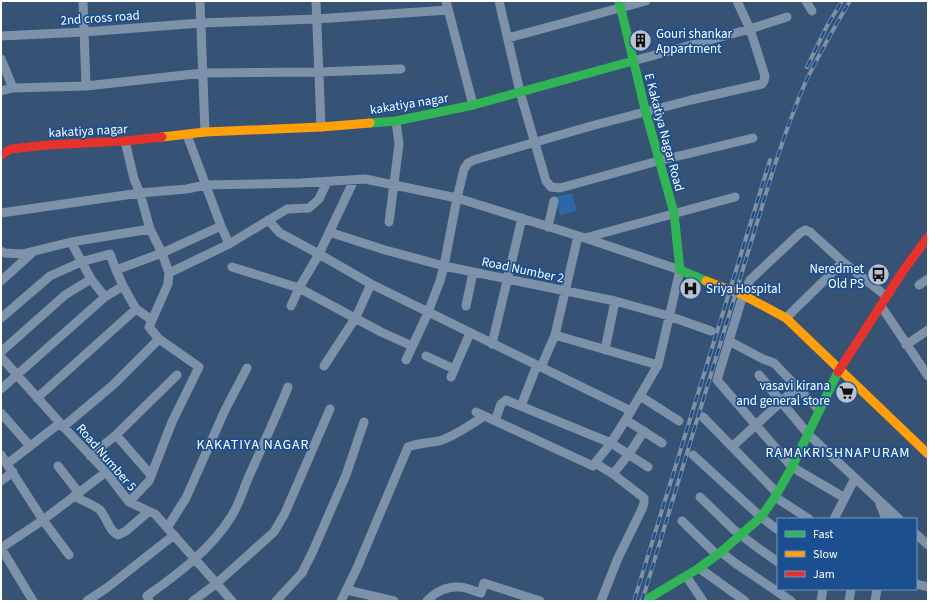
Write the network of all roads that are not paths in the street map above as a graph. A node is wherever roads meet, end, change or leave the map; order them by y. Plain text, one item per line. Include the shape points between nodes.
1 (83, 1) edge
2 (200, 1) edge
3 (316, 1) edge
4 (499, 1) edge
5 (646, 1) edge
6 (737, 1) edge
7 (806, 1) edge
8 (620, 4) edge
9 (447, 5) edge
10 (812, 11) dead end
11 (787, 17) dead end
12 (316, 19) junction
13 (201, 23) junction
14 (750, 29) junction
15 (84, 32) junction
16 (1, 36) edge
17 (508, 38) junction
18 (1, 59) edge
19 (633, 61) junction
20 (401, 69) dead end
21 (319, 72) junction
22 (203, 73) junction
23 (86, 86) junction
24 (13, 88) junction
25 (1, 91) edge
26 (520, 92) junction
27 (473, 105) junction
28 (646, 112) junction
29 (396, 121) junction
30 (321, 127) junction
31 (205, 132) junction
32 (187, 135) junction
33 (753, 138) dead end
34 (125, 141) junction
35 (535, 143) junction
36 (1, 155) edge
37 (658, 161) junction
38 (354, 180) junction
39 (327, 182) junction
40 (205, 185) junction
41 (393, 186) junction
42 (140, 193) junction
43 (735, 197) dead end
44 (457, 198) junction
45 (554, 201) dead end
46 (1, 213) edge
47 (674, 213) junction
48 (522, 218) junction
49 (268, 220) junction
50 (389, 222) dead end
51 (220, 226) junction
52 (548, 227) junction
53 (150, 229) junction
54 (329, 232) junction
55 (581, 237) junction
56 (928, 237) edge
57 (71, 242) junction
58 (229, 244) junction
59 (1, 251) edge
60 (33, 252) junction
61 (162, 254) junction
62 (319, 254) junction
63 (81, 262) junction
64 (843, 262) junction
65 (444, 266) junction
66 (232, 267) dead end
67 (116, 270) junction
68 (680, 270) junction
69 (473, 272) junction
70 (169, 273) junction
71 (92, 279) junction
72 (508, 279) junction
73 (928, 279) edge
74 (1, 281) edge
75 (371, 284) junction
76 (919, 285) dead end
77 (123, 286) junction
78 (299, 288) junction
79 (564, 291) junction
80 (743, 295) junction
81 (886, 296) junction
82 (105, 297) junction
83 (615, 301) junction
84 (290, 306) dead end
85 (466, 306) dead end
86 (881, 306) junction
87 (136, 309) junction
88 (428, 313) junction
89 (669, 316) junction
90 (356, 317) junction
91 (1, 318) edge
92 (786, 318) junction
93 (152, 320) junction
94 (928, 330) edge
95 (711, 331) dead end
96 (470, 333) junction
97 (554, 335) junction
98 (159, 339) junction
99 (729, 341) junction
100 (492, 344) junction
101 (906, 345) junction
102 (412, 346) junction
103 (606, 350) junction
104 (1, 352) edge
105 (426, 356) dead end
106 (1, 357) edge
107 (406, 360) dead end
108 (658, 365) junction
109 (324, 366) dead end
110 (539, 366) junction
111 (247, 368) dead end
112 (839, 369) junction
113 (16, 375) junction
114 (177, 375) dead end
115 (759, 375) dead end
116 (928, 376) edge
117 (288, 387) dead end
118 (797, 387) junction
119 (1, 389) edge
120 (640, 396) junction
121 (37, 398) junction
122 (782, 401) junction
123 (521, 406) junction
124 (330, 409) dead end
125 (819, 410) junction
126 (631, 412) junction
127 (2, 413) edge
128 (703, 417) dead end
129 (626, 420) junction
130 (495, 421) junction
131 (679, 421) dead end
132 (364, 422) dead end
133 (757, 424) junction
134 (62, 425) junction
135 (644, 431) junction
136 (808, 434) junction
137 (116, 435) junction
138 (611, 443) junction
139 (662, 443) dead end
140 (30, 446) junction
141 (733, 446) junction
142 (629, 454) junction
143 (928, 454) edge
144 (1, 455) edge
145 (693, 455) dead end
146 (90, 456) junction
147 (595, 463) junction
148 (7, 464) junction
149 (58, 466) dead end
150 (648, 467) dead end
151 (792, 467) junction
152 (13, 472) junction
153 (106, 472) junction
154 (613, 474) junction
155 (151, 475) junction
156 (855, 478) junction
157 (1, 481) edge
158 (77, 495) junction
159 (776, 495) junction
160 (700, 497) dead end
161 (845, 498) junction
162 (879, 501) junction
163 (129, 502) junction
164 (148, 512) junction
165 (761, 517) junction
166 (808, 518) edge
167 (835, 518) edge
168 (886, 518) edge
169 (898, 518) edge
170 (43, 520) junction
171 (682, 521) dead end
172 (167, 528) junction
173 (777, 529) edge
174 (174, 535) junction
175 (741, 535) junction
176 (917, 535) edge
177 (928, 545) edge
178 (1, 548) edge
179 (719, 554) junction
180 (69, 555) dead end
181 (195, 559) junction
182 (777, 561) edge
183 (699, 568) junction
184 (686, 576) junction
185 (217, 583) junction
186 (917, 584) edge
187 (928, 587) edge
188 (347, 590) junction
189 (851, 590) edge
190 (877, 590) edge
191 (364, 597) edge
192 (33, 601) edge
193 (87, 601) edge
194 (149, 601) edge
195 (193, 601) edge
196 (232, 601) edge
197 (276, 601) edge
198 (341, 601) edge
199 (394, 601) edge
200 (429, 601) edge
201 (540, 601) edge
202 (601, 601) edge
203 (644, 601) edge
204 (703, 601) edge
205 (745, 601) edge
206 (791, 601) edge
207 (849, 601) edge
208 (875, 601) edge

1 - 15 street
2 - 13 street
3 - 12 street
4 - 17 street
5 - 8 street
6 - 14 street
7 - 10 street
8 - 17 street
8 - 19 street, E Kakatiya Nagar Road
9 - 12 street, 2nd cross road
9 - 27 street
11 - 14 street, kakatiya nagar
12 - 13 street, 2nd cross road
12 - 21 street
13 - 15 street, 2nd cross road
13 - 22 street
14 - 19 street, kakatiya nagar
14 - 28 street via 764,76 762,84
15 - 16 street, 2nd cross road
15 - 23 street
17 - 26 street
18 - 24 street
19 - 26 street, kakatiya nagar
19 - 28 street, E Kakatiya Nagar Road
20 - 21 street
21 - 22 street
21 - 30 street
22 - 23 street
22 - 31 street
23 - 24 street
24 - 25 street
26 - 27 street, kakatiya nagar
26 - 35 street
27 - 29 street, kakatiya nagar
28 - 35 street
28 - 37 street, E Kakatiya Nagar Road
29 - 30 street, kakatiya nagar
29 - 41 street via 399,144
30 - 31 street, kakatiya nagar
31 - 32 street, kakatiya nagar
32 - 34 street, kakatiya nagar
32 - 40 street
33 - 37 street
34 - 36 street, kakatiya nagar via 11,149
34 - 42 street
35 - 37 street via 546,181 552,187 560,188
35 - 44 street via 468,163 464,169
37 - 47 street, E Kakatiya Nagar Road
38 - 39 street
38 - 41 street via 365,179
38 - 54 street
39 - 40 street
39 - 49 street via 319,199 309,208 287,209
40 - 42 street
40 - 51 street
41 - 44 street
41 - 50 street
42 - 46 street
42 - 53 street
43 - 47 street
44 - 48 street
44 - 65 street
45 - 52 street
47 - 55 street
47 - 68 street, E Kakatiya Nagar Road
48 - 52 street
48 - 72 street
49 - 58 street
49 - 62 street via 280,233
51 - 58 street
51 - 61 street
52 - 55 street
53 - 57 street
53 - 61 street
54 - 62 street
54 - 65 street, Road Number 2
55 - 68 street
55 - 79 street
56 - 81 street
57 - 60 street
57 - 63 street
58 - 70 street
59 - 60 street via 22,254
60 - 74 street
61 - 67 street
61 - 70 street
62 - 75 street
62 - 78 street
63 - 67 street via 110,254
63 - 71 street
63 - 91 street via 50,276
64 - 80 street via 805,230 750,280
64 - 81 street
64 - 92 street
65 - 69 street, Road Number 2
65 - 88 street
66 - 78 street
67 - 77 street
68 - 80 street
68 - 89 street
69 - 72 street, Road Number 2
69 - 85 street
70 - 93 street via 168,284
71 - 82 street
71 - 104 street via 65,295
72 - 79 street, Road Number 2
72 - 100 street
73 - 76 street
75 - 88 street
75 - 90 street
77 - 82 street
77 - 87 street
78 - 84 street
78 - 90 street
79 - 83 street, Road Number 2
79 - 97 street
80 - 92 street
80 - 99 street
81 - 86 street
82 - 113 street
83 - 89 street, Road Number 2
83 - 103 street
86 - 101 street
86 - 112 street
87 - 93 street
87 - 121 street
88 - 96 street
88 - 102 street
89 - 95 street, Road Number 2
89 - 108 street
90 - 102 street
90 - 109 street
92 - 112 street
93 - 98 street via 150,327
94 - 101 street
96 - 100 street
96 - 105 street via 453,373
97 - 103 street
97 - 110 street
98 - 134 street via 113,385
98 - 155 street via 199,367 172,422
99 - 118 street via 774,363
99 - 133 street via 717,380
100 - 110 street
101 - 116 street
102 - 107 street
103 - 108 street
106 - 113 street, Road Number 5
108 - 120 street
110 - 123 street
110 - 126 street
111 - 172 street via 225,410 186,498
112 - 125 street
112 - 143 street
113 - 119 street
113 - 121 street, Road Number 5
114 - 137 street
115 - 122 street
117 - 181 street via 231,517
118 - 122 street
118 - 125 street
120 - 126 street
120 - 131 street
121 - 134 street, Road Number 5
122 - 133 street
122 - 136 street
123 - 130 street via 506,400 501,404
123 - 138 street
124 - 185 street via 285,513 274,532
125 - 136 street
126 - 129 street
127 - 140 street
128 - 141 street
129 - 135 street
129 - 138 street
130 - 147 street via 592,466
130 - 188 street via 480,414 450,437 408,447
132 - 197 street via 346,475 313,551 302,573
133 - 141 street
133 - 151 street
134 - 140 street
134 - 146 street, Road Number 5
135 - 139 street
135 - 142 street
136 - 151 street
136 - 156 street
137 - 146 street
137 - 155 street
138 - 142 street
138 - 147 street
140 - 148 street
141 - 159 street
142 - 150 street
142 - 154 street
144 - 148 street
145 - 165 street
146 - 153 street, Road Number 5
147 - 154 street
148 - 152 street
149 - 158 street
151 - 159 street
151 - 161 street
152 - 157 street
152 - 170 street
153 - 158 street
153 - 163 street, Road Number 5
154 - 202 street via 644,498 644,503
155 - 163 street
156 - 161 street
156 - 162 street
158 - 164 street via 97,508 118,535
158 - 170 street
159 - 165 street
159 - 166 street
160 - 175 street
161 - 167 street
162 - 168 street
162 - 169 street
163 - 164 street, Road Number 5
164 - 172 street, Road Number 5 via 155,514
165 - 173 street
165 - 175 street
170 - 178 street
170 - 180 street
171 - 179 street
172 - 174 street, Road Number 5
174 - 181 street, Road Number 5
174 - 193 street
175 - 179 street
175 - 182 street
176 - 177 street
178 - 192 street
179 - 183 street
179 - 206 street
181 - 185 street, Road Number 5
181 - 194 street via 147,596
183 - 184 street
183 - 205 street
184 - 203 street
184 - 204 street
185 - 195 street
185 - 196 street, Road Number 5
186 - 187 street
188 - 191 street
188 - 198 street
189 - 207 street
190 - 208 street
191 - 199 street
200 - 201 street via 432,595 445,589 459,587 481,593 484,583

